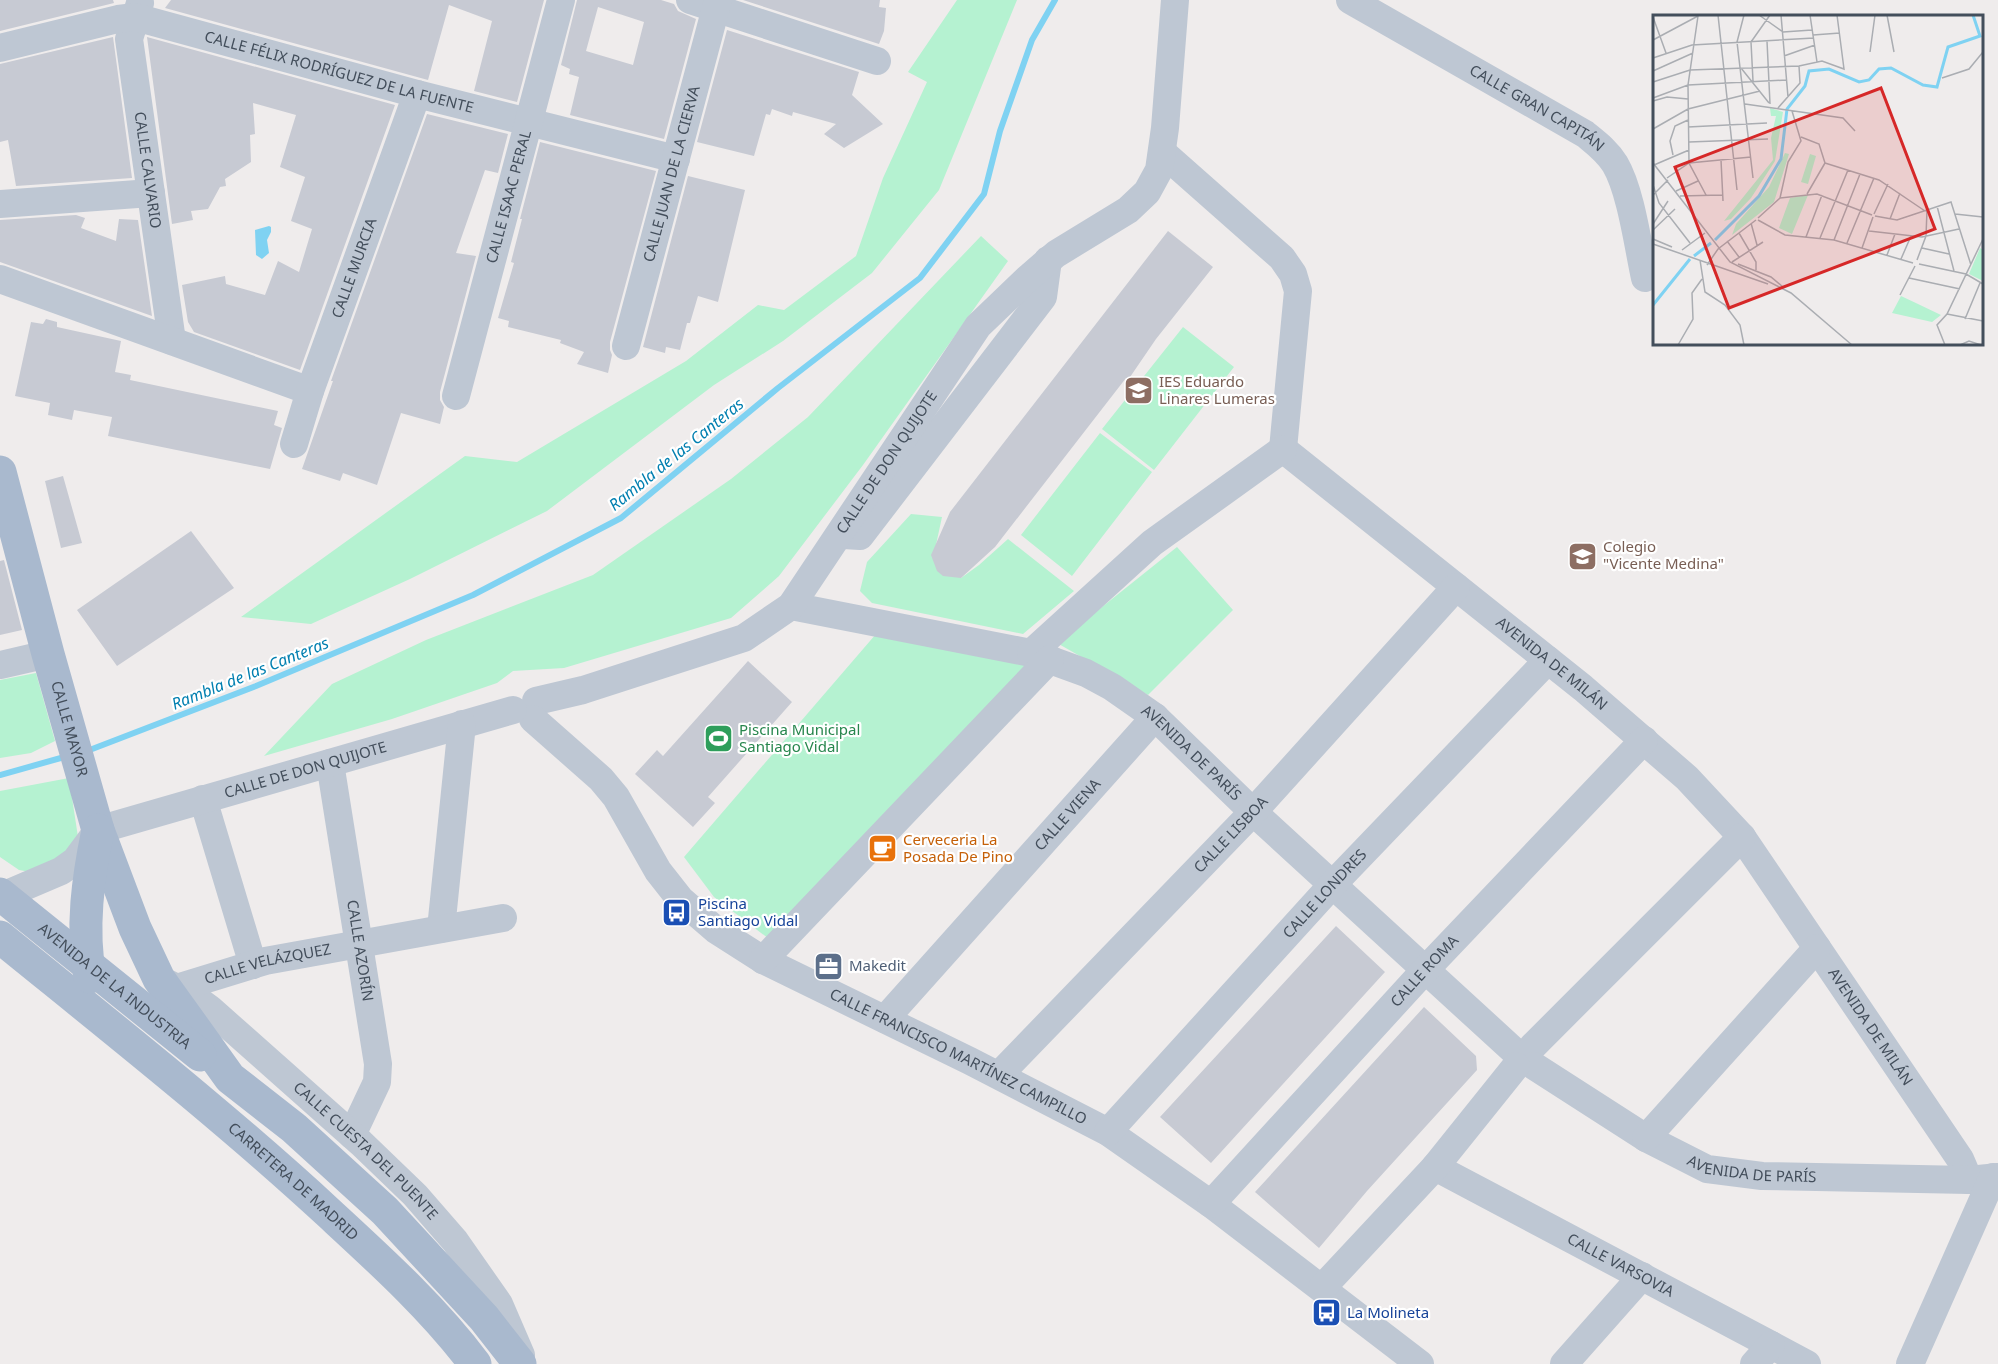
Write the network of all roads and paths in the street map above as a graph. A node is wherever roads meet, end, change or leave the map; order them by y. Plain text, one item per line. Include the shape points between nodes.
1 (561, 0) edge
2 (1175, 0) edge
3 (1350, 0) edge
4 (708, 3) edge
5 (138, 9) edge
6 (0, 48) edge
7 (878, 61) dead end
8 (417, 94) junction
9 (530, 123) junction
10 (1164, 140) junction
11 (676, 159) junction
12 (151, 193) junction
13 (0, 204) edge
14 (1645, 278) dead end
15 (0, 279) edge
16 (172, 341) junction
17 (626, 345) dead end
18 (310, 391) junction
19 (456, 396) dead end
20 (294, 444) dead end
21 (1283, 449) junction
22 (0, 472) edge
23 (1456, 587) junction
24 (791, 606) junction
25 (48, 654) junction
26 (1041, 656) junction
27 (1548, 660) junction
28 (0, 665) edge
29 (527, 710) junction
30 (1155, 717) junction
31 (462, 724) junction
32 (1644, 741) junction
33 (330, 763) junction
34 (203, 799) junction
35 (1253, 812) junction
36 (93, 816) junction
37 (1742, 837) junction
38 (1334, 884) junction
39 (1, 896) edge
40 (503, 918) dead end
41 (441, 929) junction
42 (0, 937) edge
43 (360, 944) junction
44 (1817, 948) junction
45 (763, 960) junction
46 (87, 964) junction
47 (253, 965) junction
48 (1426, 969) junction
49 (168, 984) junction
50 (96, 1015) junction
51 (885, 1019) junction
52 (1524, 1057) junction
53 (999, 1075) junction
54 (230, 1078) junction
55 (1108, 1132) junction
56 (352, 1135) junction
57 (1646, 1138) junction
58 (1435, 1167) junction
59 (1987, 1178) edge
60 (1211, 1204) junction
61 (1642, 1276) junction
62 (1322, 1288) junction
63 (1763, 1354) edge
64 (476, 1364) edge
65 (520, 1364) edge
66 (525, 1364) edge
67 (1420, 1364) edge
68 (1564, 1364) edge
69 (1807, 1364) edge
70 (1910, 1364) edge

1 - 9 street, CALLE ISAAC PERAL
2 - 10 street, CALLE DE DON QUIJOTE
3 - 14 street, CALLE GRAN CAPITÁN via 1585,134 1601,147 1615,164 1628,201
4 - 7 street
4 - 11 street, CALLE JUAN DE LA CIERVA
5 - 6 street, CALLE FÉLIX RODRÍGUEZ DE LA FUENTE via 118,19
5 - 8 street, CALLE FÉLIX RODRÍGUEZ DE LA FUENTE
5 - 12 street, CALLE CALVARIO via 129,39
8 - 9 street, CALLE FÉLIX RODRÍGUEZ DE LA FUENTE
8 - 18 street, CALLE MURCIA
9 - 11 street, CALLE FÉLIX RODRÍGUEZ DE LA FUENTE
9 - 19 street, CALLE ISAAC PERAL
10 - 21 street via 1282,258 1293,274 1298,291
10 - 24 street, CALLE DE DON QUIJOTE via 1159,170 1147,192 1128,210 1048,260 978,326
11 - 17 street, CALLE JUAN DE LA CIERVA
12 - 13 street
12 - 16 street, CALLE CALVARIO
15 - 16 street
16 - 18 street
18 - 20 street, CALLE MURCIA
21 - 23 street, AVENIDA DE MILÁN
21 - 26 street via 1152,543
22 - 25 main road, CALLE MAYOR
23 - 27 street, AVENIDA DE MILÁN
23 - 35 street, CALLE LISBOA
24 - 26 street, AVENIDA DE PARÍS
24 - 29 street, CALLE DE DON QUIJOTE via 744,638
25 - 28 street
25 - 36 main road, CALLE MAYOR
26 - 30 street, AVENIDA DE PARÍS via 1086,673
26 - 45 street
27 - 32 street, AVENIDA DE MILÁN
27 - 38 street, CALLE LONDRES
29 - 31 street, CALLE DE DON QUIJOTE
29 - 45 street, CALLE FRANCISCO MARTÍNEZ CAMPILLO via 616,797 658,871 680,899 716,930
30 - 35 street, AVENIDA DE PARÍS
30 - 51 street, CALLE VIENA
31 - 33 street, CALLE DE DON QUIJOTE
31 - 41 street
32 - 37 street, AVENIDA DE MILÁN via 1687,778
32 - 48 street, CALLE ROMA
33 - 34 street, CALLE DE DON QUIJOTE
33 - 43 street, CALLE AZORÍN
34 - 36 street, CALLE DE DON QUIJOTE
34 - 47 street
35 - 38 street, AVENIDA DE PARÍS
35 - 53 street, CALLE LISBOA
36 - 39 street via 75,861 61,871
36 - 46 main road via 86,901
36 - 49 main road, CALLE MAYOR via 135,928
37 - 44 street, AVENIDA DE MILÁN
37 - 52 street
38 - 48 street, AVENIDA DE PARÍS
38 - 55 street, CALLE LONDRES
39 - 46 main road, AVENIDA DE LA INDUSTRIA
40 - 41 street, CALLE VELÁZQUEZ
41 - 43 street, CALLE VELÁZQUEZ
42 - 50 main road
43 - 47 street, CALLE VELÁZQUEZ
43 - 56 street, CALLE AZORÍN via 378,1064 377,1082
44 - 57 street
44 - 59 street, AVENIDA DE MILÁN via 1960,1159
45 - 51 street, CALLE FRANCISCO MARTÍNEZ CAMPILLO
46 - 50 main road
46 - 54 main road, AVENIDA DE LA INDUSTRIA
47 - 49 street, CALLE VELÁZQUEZ
48 - 52 street, AVENIDA DE PARÍS
48 - 60 street, CALLE ROMA
49 - 54 main road, CALLE MAYOR
49 - 56 street, CALLE CUESTA DEL PUENTE via 210,1009
50 - 64 main road, CARRETERA DE MADRID via 270,1158 386,1265
51 - 53 street, CALLE FRANCISCO MARTÍNEZ CAMPILLO
52 - 57 street, AVENIDA DE PARÍS
52 - 58 street
53 - 55 street, CALLE FRANCISCO MARTÍNEZ CAMPILLO
54 - 65 main road, AVENIDA DE LA INDUSTRIA via 294,1128 385,1211 484,1318
55 - 60 street, CALLE FRANCISCO MARTÍNEZ CAMPILLO
56 - 66 street, CALLE CUESTA DEL PUENTE via 415,1195 455,1241 499,1304
57 - 59 street, AVENIDA DE PARÍS via 1707,1169 1762,1176
58 - 61 street, CALLE VARSOVIA
58 - 62 street
59 - 70 street
60 - 62 street, CALLE FRANCISCO MARTÍNEZ CAMPILLO
61 - 63 street, CALLE VARSOVIA
61 - 68 street
62 - 67 street, CALLE FRANCISCO MARTÍNEZ CAMPILLO
63 - 69 street, CALLE VARSOVIA

